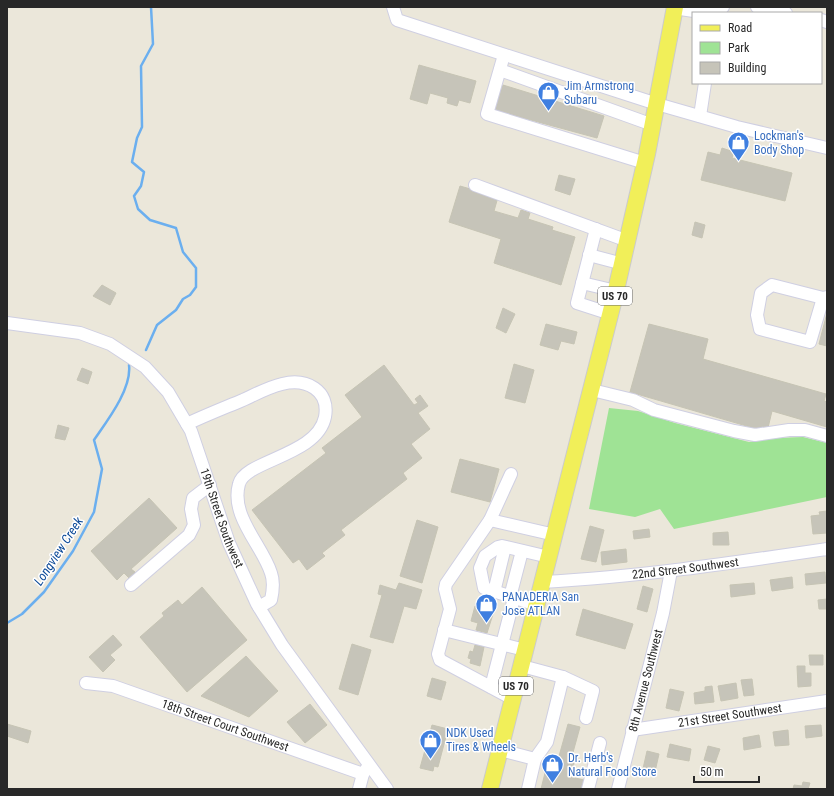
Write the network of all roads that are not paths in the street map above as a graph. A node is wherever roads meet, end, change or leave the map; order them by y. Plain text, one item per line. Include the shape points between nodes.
1 (393, 7) edge
2 (757, 7) edge
3 (675, 8) edge
4 (719, 9) edge
5 (781, 12) edge
6 (504, 55) junction
7 (500, 70) junction
8 (706, 84) edge
9 (657, 104) junction
10 (700, 116) junction
11 (652, 125) junction
12 (827, 148) edge
13 (645, 163) junction
14 (475, 185) dead end
15 (596, 229) junction
16 (628, 241) junction
17 (589, 255) junction
18 (622, 264) junction
19 (582, 283) junction
20 (616, 291) junction
21 (825, 297) edge
22 (611, 314) junction
23 (7, 322) edge
24 (592, 390) junction
25 (187, 424) junction
26 (827, 436) edge
27 (511, 474) dead end
28 (210, 485) junction
29 (490, 520) junction
30 (555, 534) junction
31 (505, 547) junction
32 (827, 549) edge
33 (522, 551) junction
34 (549, 557) junction
35 (671, 571) junction
36 (542, 582) junction
37 (131, 585) dead end
38 (494, 592) junction
39 (512, 597) junction
40 (537, 605) junction
41 (259, 607) junction
42 (444, 630) junction
43 (502, 644) junction
44 (525, 650) junction
45 (522, 666) junction
46 (563, 678) junction
47 (86, 683) dead end
48 (491, 687) junction
49 (513, 699) junction
50 (827, 701) edge
51 (586, 718) dead end
52 (632, 730) junction
53 (600, 743) dead end
54 (500, 750) junction
55 (535, 759) junction
56 (366, 770) junction
57 (359, 789) edge
58 (387, 789) edge
59 (490, 789) edge
60 (528, 789) edge
61 (588, 789) edge
62 (618, 789) edge

1 - 6 street via 397,20
2 - 5 street
3 - 4 street via 703,12
3 - 9 main road, US 70
6 - 7 street
6 - 9 street
7 - 11 street
7 - 13 street via 487,114
8 - 10 street
9 - 10 street
9 - 11 main road, US 70
10 - 12 street
11 - 13 main road, US 70
13 - 16 main road, US 70
14 - 15 street
15 - 16 street
15 - 17 street
16 - 18 main road, US 70
17 - 18 street
17 - 19 street
18 - 20 main road, US 70
19 - 20 street
19 - 22 street via 577,303
20 - 22 main road, US 70
21 - 21 street via 810,342 760,329 757,315 761,293 772,285
22 - 24 main road, US 70
23 - 25 street, 19th Street Southwest via 80,333 110,344 140,363 160,382 176,402
24 - 26 street via 633,400 654,410 734,431 755,435 805,430
24 - 30 main road, US 70
25 - 28 street, 19th Street Southwest
25 - 41 street via 283,383 314,386 321,392 325,418 318,430 305,444 259,466 244,476 239,483 239,508 272,573 271,600
27 - 29 street
28 - 37 street via 193,498 191,509 194,525 188,535
28 - 41 street, 19th Street Southwest via 229,543
29 - 30 street
29 - 42 street via 446,584 450,609
30 - 34 main road, US 70
31 - 33 street
31 - 38 street
31 - 38 street via 498,547 490,552 482,561 480,568 483,587
32 - 35 street, 22nd Street Southwest
33 - 34 street
33 - 39 street
34 - 36 main road, US 70
35 - 36 street, 22nd Street Southwest
35 - 52 street, 8th Avenue Southwest via 663,613
36 - 40 main road, US 70
38 - 39 street
39 - 40 street
39 - 43 street
40 - 44 main road, US 70
41 - 56 street, 19th Street Southwest
42 - 43 street
42 - 48 street via 438,654 440,660
43 - 44 street
43 - 48 street
44 - 45 main road, US 70
45 - 46 street
45 - 49 main road, US 70
46 - 51 street via 593,691
46 - 55 street via 547,742
47 - 56 street, 18th Street Court Southwest via 120,688
48 - 49 street
49 - 54 main road, US 70
50 - 52 street, 21st Street Southwest
52 - 62 street, 8th Avenue Southwest
53 - 61 street
54 - 55 street
54 - 59 main road, US 70
55 - 60 street
56 - 57 street
56 - 58 street, 19th Street Southwest

